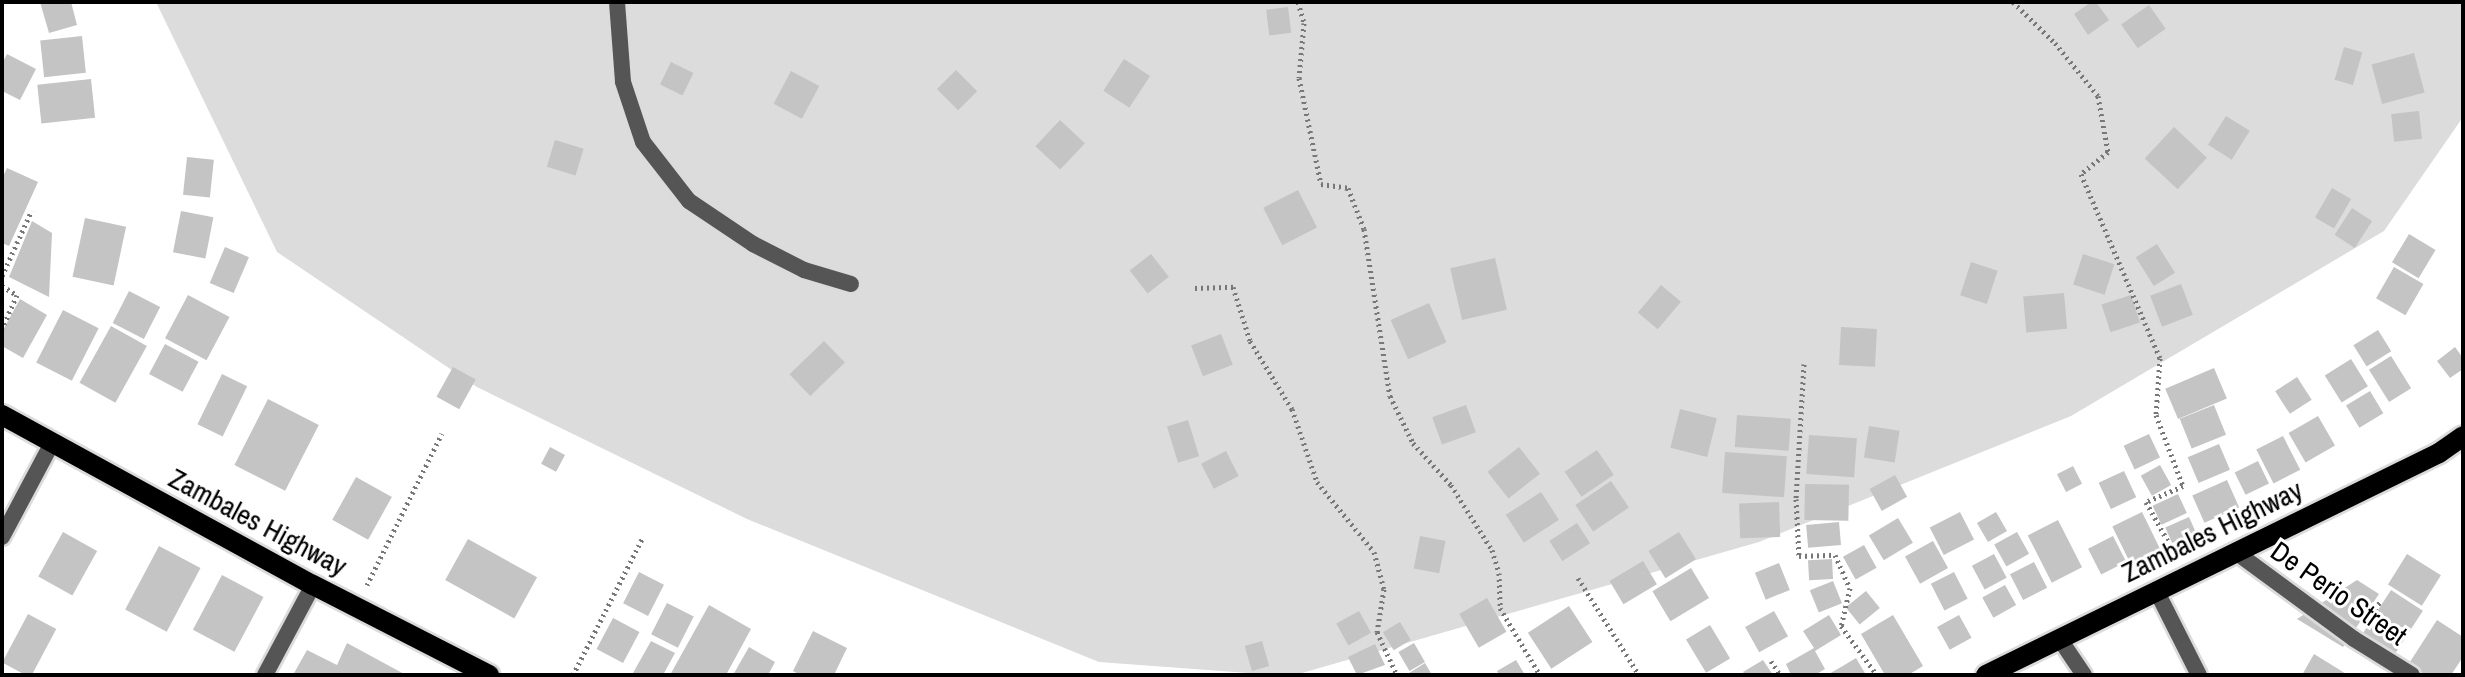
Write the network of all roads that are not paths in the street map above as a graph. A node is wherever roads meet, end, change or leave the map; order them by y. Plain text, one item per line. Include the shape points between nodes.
1 (617, 2) edge
2 (851, 284) dead end
3 (2, 415) edge
4 (2463, 436) edge
5 (52, 443) junction
6 (2, 537) edge
7 (2237, 553) junction
8 (313, 585) junction
9 (2156, 590) junction
10 (2059, 638) junction
11 (265, 675) edge
12 (489, 675) edge
13 (1986, 675) edge
14 (2084, 675) edge
15 (2199, 675) edge
16 (2412, 675) edge

1 - 2 street via 623,82 643,142 689,201 753,244 804,270
3 - 5 main road, Zambales Highway
4 - 7 main road, Zambales Highway via 2439,453 2339,498
5 - 6 street
5 - 8 main road, Zambales Highway
7 - 9 main road, Zambales Highway
7 - 16 street, De Perio Street
8 - 11 street
8 - 12 main road, Zambales Highway
9 - 10 main road, Zambales Highway
9 - 15 street
10 - 13 main road, Zambales Highway
10 - 14 street

